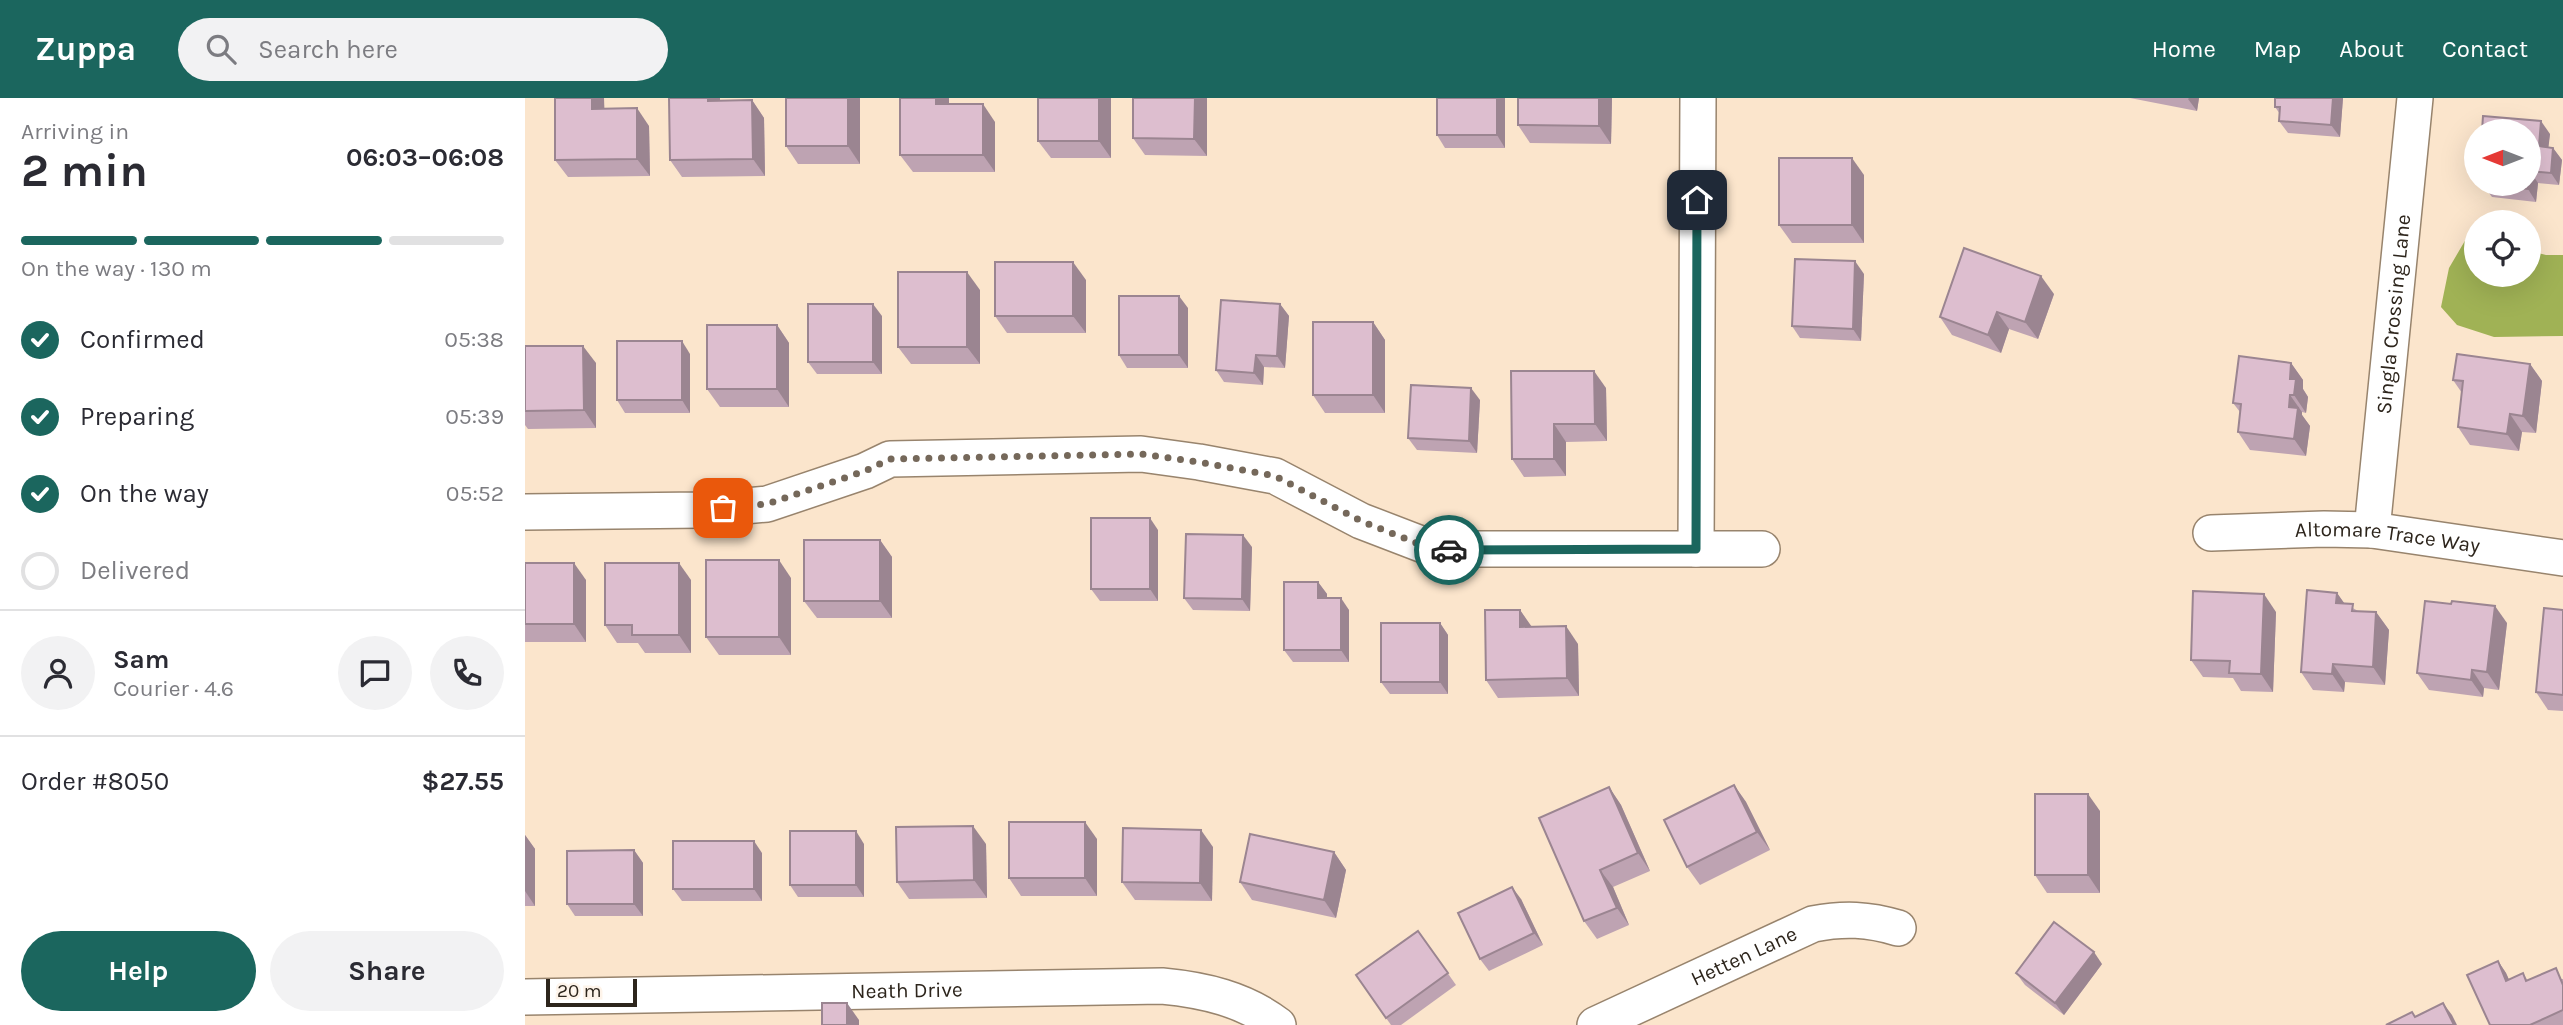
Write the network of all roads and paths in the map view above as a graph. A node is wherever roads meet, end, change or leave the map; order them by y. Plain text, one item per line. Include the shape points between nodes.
1 (1698, 98) edge
2 (2415, 98) edge
3 (525, 512) edge
4 (2372, 530) junction
5 (2211, 533) dead end
6 (1696, 549) junction
7 (1762, 549) dead end
8 (2563, 558) edge
9 (1898, 928) dead end
10 (525, 998) edge
11 (633, 1010) edge
12 (1278, 1025) edge
13 (1595, 1025) edge

1 - 6 street
2 - 4 street, Singla Crossing Lane
3 - 6 street via 702,510 767,504 890,459 1141,454 1275,476 1361,521 1434,550
4 - 5 street, Altomare Trace Way
4 - 8 street, Altomare Trace Way
6 - 7 street
9 - 13 street, Hetten Lane via 1844,918 1813,923
10 - 11 street, Neath Drive
11 - 12 street, Neath Drive via 1162,986 1230,999

